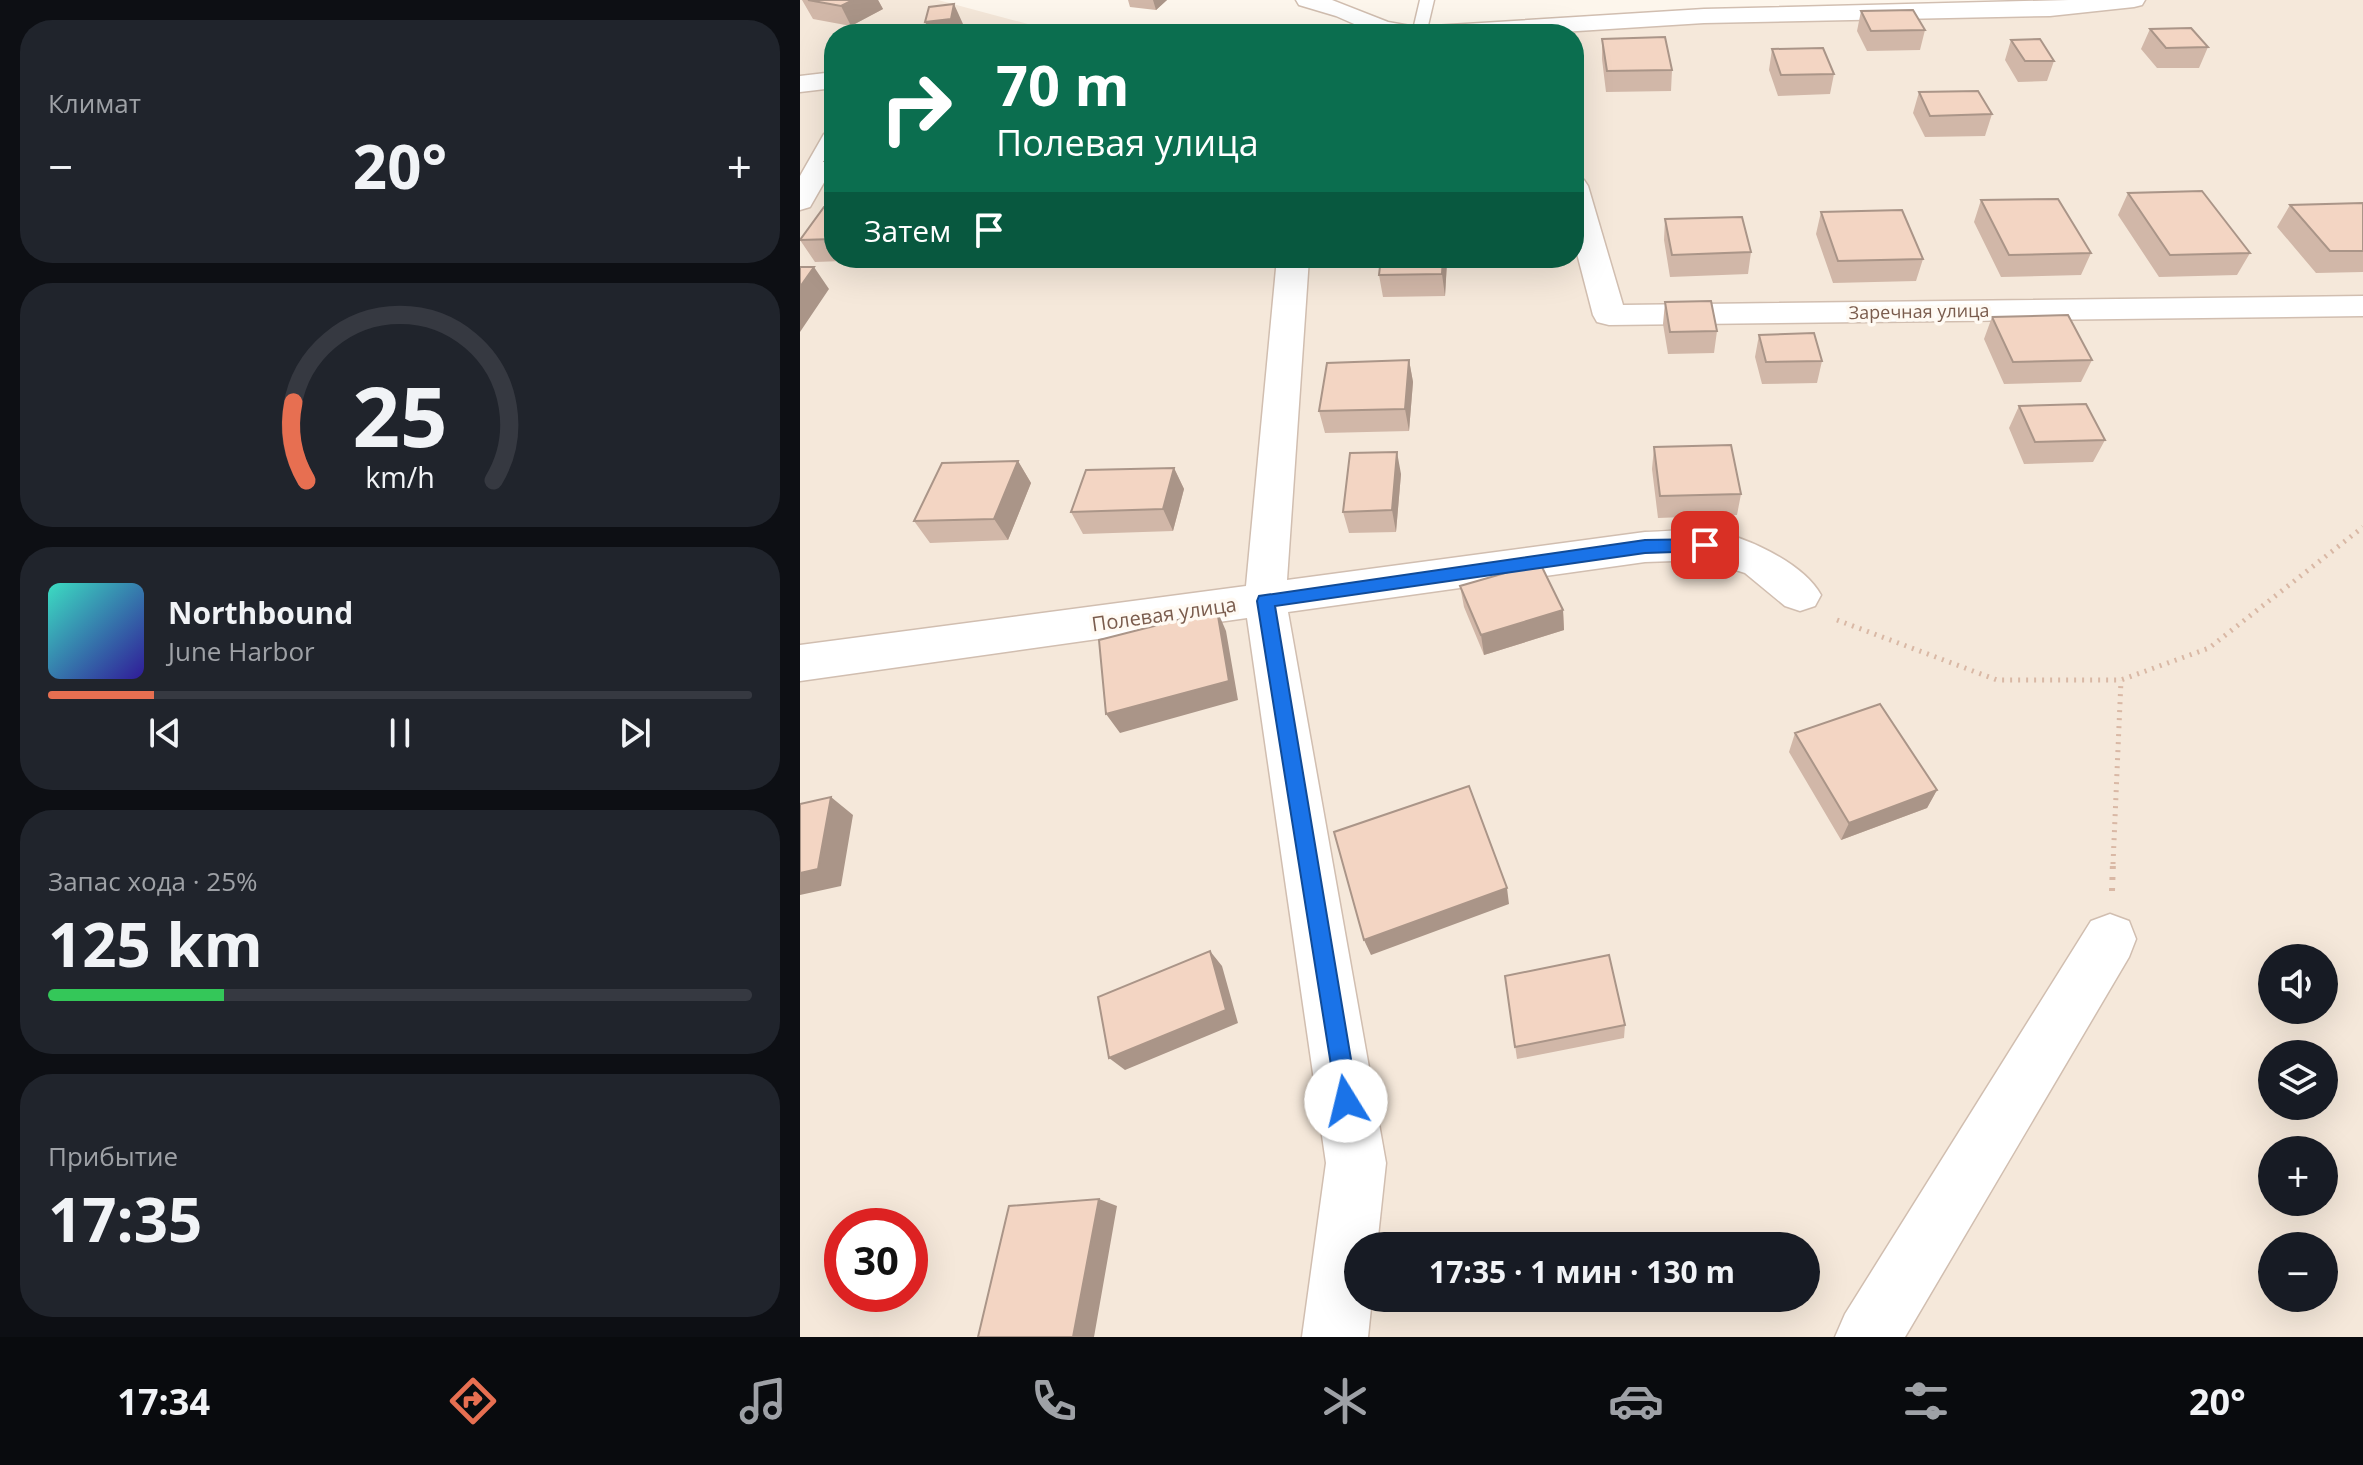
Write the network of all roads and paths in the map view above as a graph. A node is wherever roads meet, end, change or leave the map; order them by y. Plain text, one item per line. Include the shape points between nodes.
1 (1307, 0) edge
2 (1427, 0) edge
3 (2134, 0) edge
4 (1373, 24) edge
5 (1421, 24) edge
6 (1584, 26) edge
7 (824, 81) edge
8 (800, 84) edge
9 (824, 158) edge
10 (800, 201) edge
11 (1584, 223) edge
12 (1292, 268) edge
13 (2363, 306) edge
14 (2363, 527) edge
15 (1800, 595) joint
16 (1265, 601) junction
17 (800, 663) edge
18 (2121, 680) junction
19 (2110, 939) joint
20 (1335, 1337) edge
21 (1868, 1337) edge

1 - 4 street
2 - 5 lane
3 - 6 street via 2050,9 1704,16
7 - 8 street
9 - 10 street
11 - 13 street, Заречная улица via 1609,315
12 - 16 street
14 - 18 path via 2209,648
15 - 16 street, Полевая улица via 1759,562 1705,545 1645,547
15 - 18 path via 1844,625 1997,680
16 - 17 street, Полевая улица
16 - 20 street via 1356,1163
18 - 19 path
19 - 21 street

